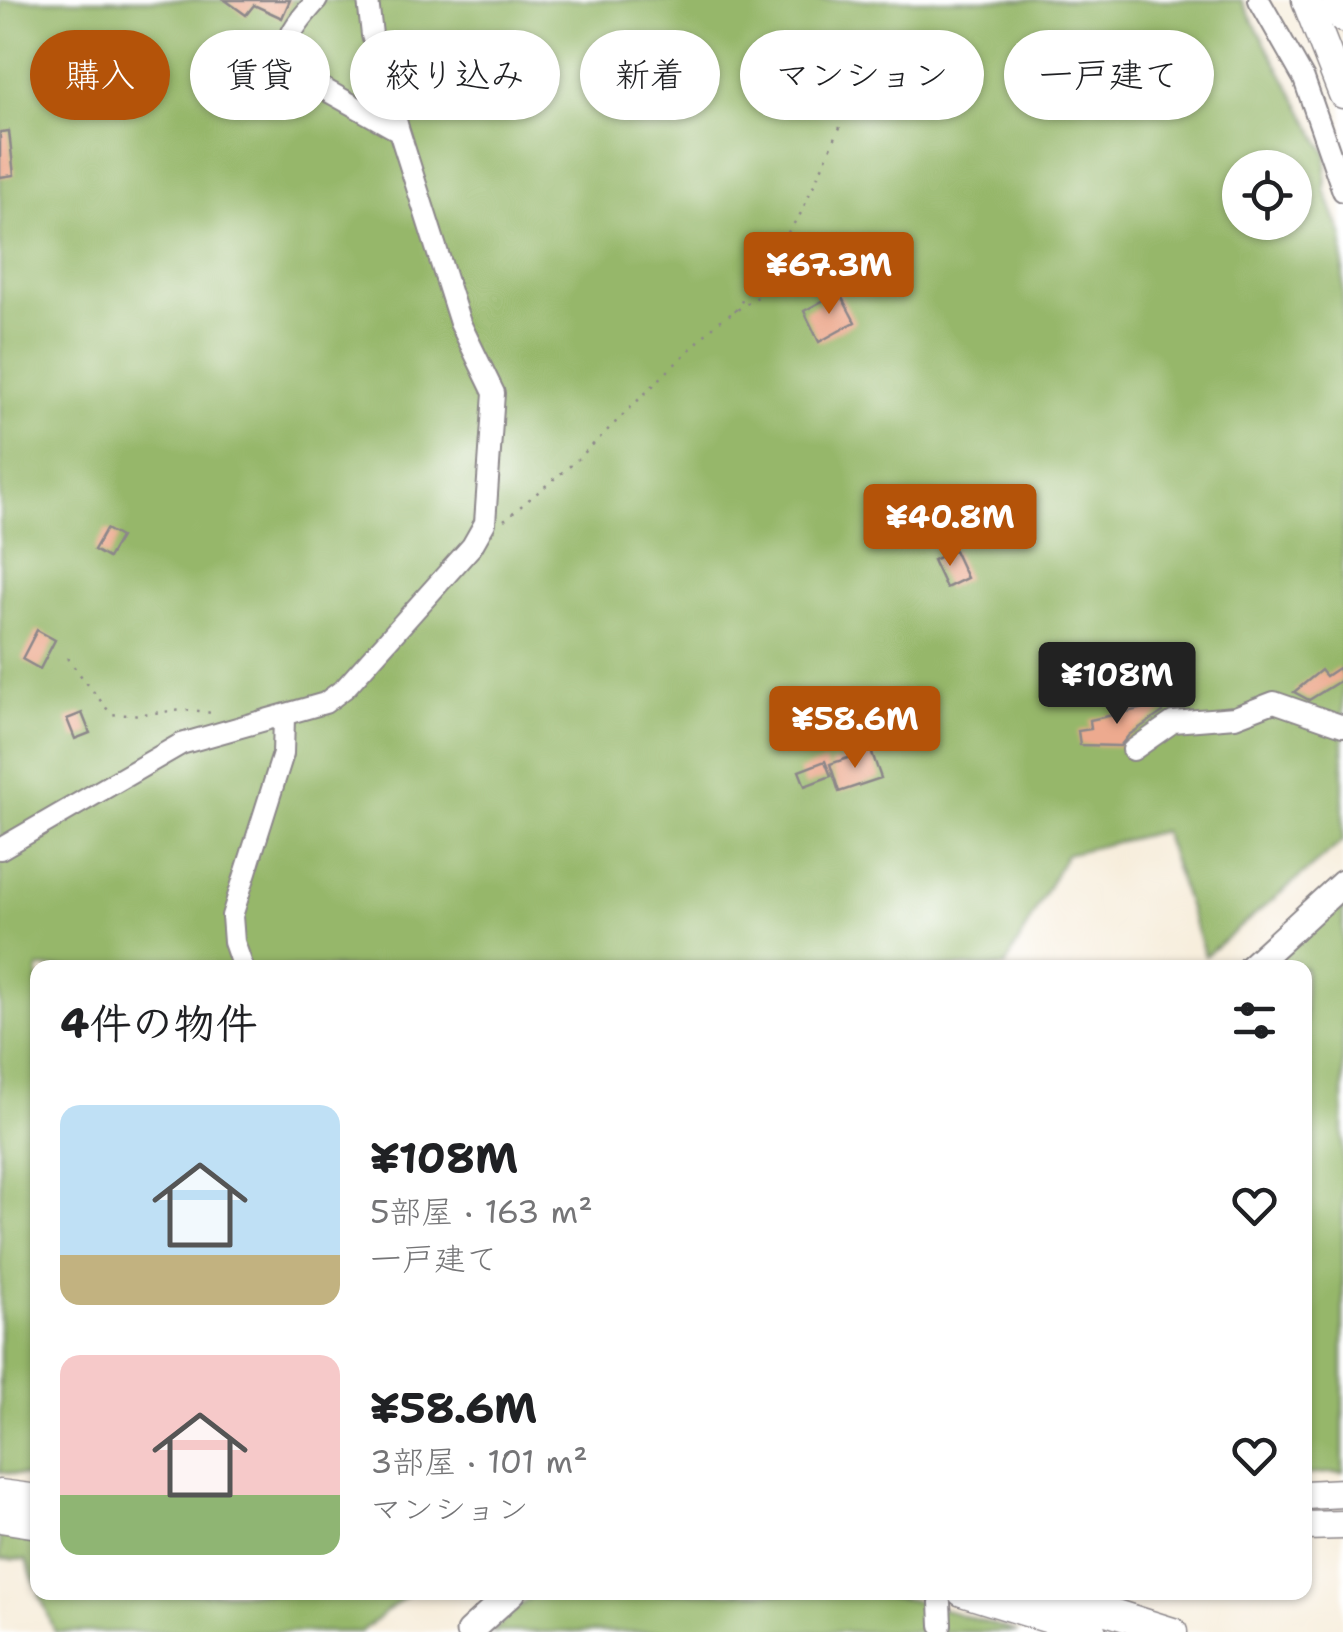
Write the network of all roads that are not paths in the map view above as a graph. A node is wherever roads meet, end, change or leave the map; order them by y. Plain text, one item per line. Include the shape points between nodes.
1 (317, 0) edge
2 (368, 0) edge
3 (1259, 0) edge
4 (1306, 0) edge
5 (1336, 0) edge
6 (1343, 18) edge
7 (1343, 94) edge
8 (399, 130) junction
9 (1343, 191) edge
10 (284, 717) junction
11 (1343, 726) edge
12 (1133, 750) dead end
13 (0, 849) edge
14 (1343, 883) edge
15 (240, 960) edge
16 (1259, 960) edge
17 (1343, 1493) edge
18 (0, 1494) edge
19 (1312, 1495) edge
20 (30, 1498) edge
21 (0, 1518) edge
22 (30, 1523) edge
23 (1343, 1525) edge
24 (1312, 1526) edge
25 (503, 1600) edge
26 (950, 1600) edge
27 (963, 1600) edge
28 (1072, 1600) edge
29 (941, 1625) dead end
30 (469, 1632) edge
31 (1092, 1632) edge
32 (1174, 1632) edge

1 - 8 street via 291,30 288,63 299,76
2 - 8 street
3 - 9 street via 1304,79
4 - 7 highway
5 - 6 highway
8 - 10 street via 460,324 494,393 485,523 345,688
10 - 13 street via 181,744
10 - 15 street via 283,754 232,916
11 - 12 street via 1274,702 1235,717 1172,722
14 - 16 main road
17 - 19 highway
18 - 20 highway
21 - 22 highway
23 - 24 highway
25 - 30 main road
26 - 29 street
27 - 31 highway
28 - 32 highway

